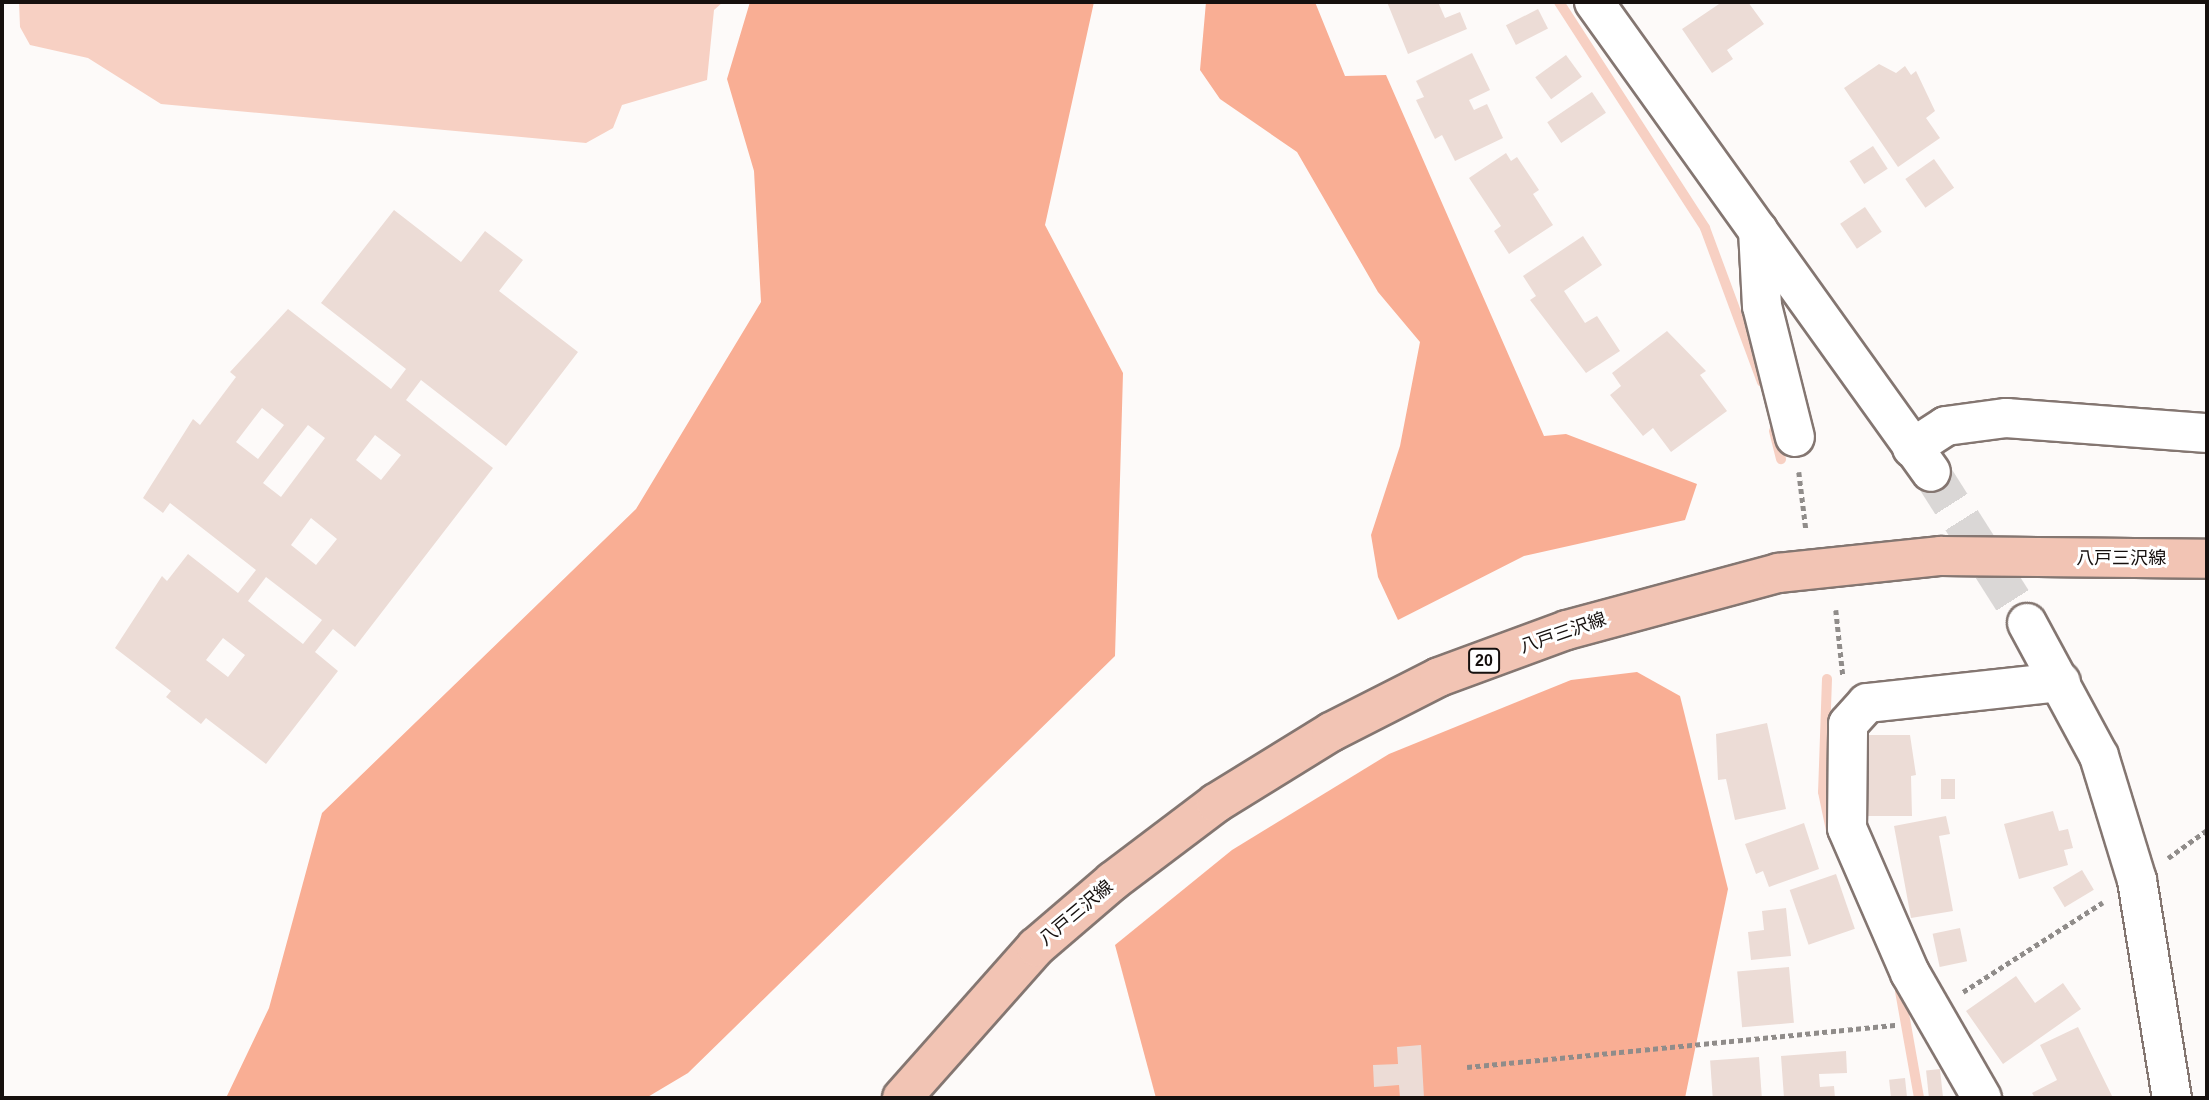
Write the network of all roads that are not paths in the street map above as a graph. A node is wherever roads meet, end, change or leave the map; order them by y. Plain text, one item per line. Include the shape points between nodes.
1 (1594, 2) edge
2 (1758, 230) junction
3 (2207, 433) edge
4 (1795, 437) road end
5 (2207, 559) edge
6 (2027, 623) tunnel mouth
7 (2062, 682) junction
8 (902, 1098) edge
9 (1982, 1098) edge
10 (2172, 1098) edge

1 - 2 street
2 - 3 street via 1921,460 1946,426 2006,418
2 - 4 street via 1762,306
5 - 8 main road, 八戸三沢線 / 20 via 1941,556 1778,573 1567,630 1439,677 1331,732 1216,803 1113,881 1036,947
6 - 7 street
7 - 9 street via 1867,703 1848,724 1847,828 1932,1011
7 - 10 street via 2098,756 2137,880

